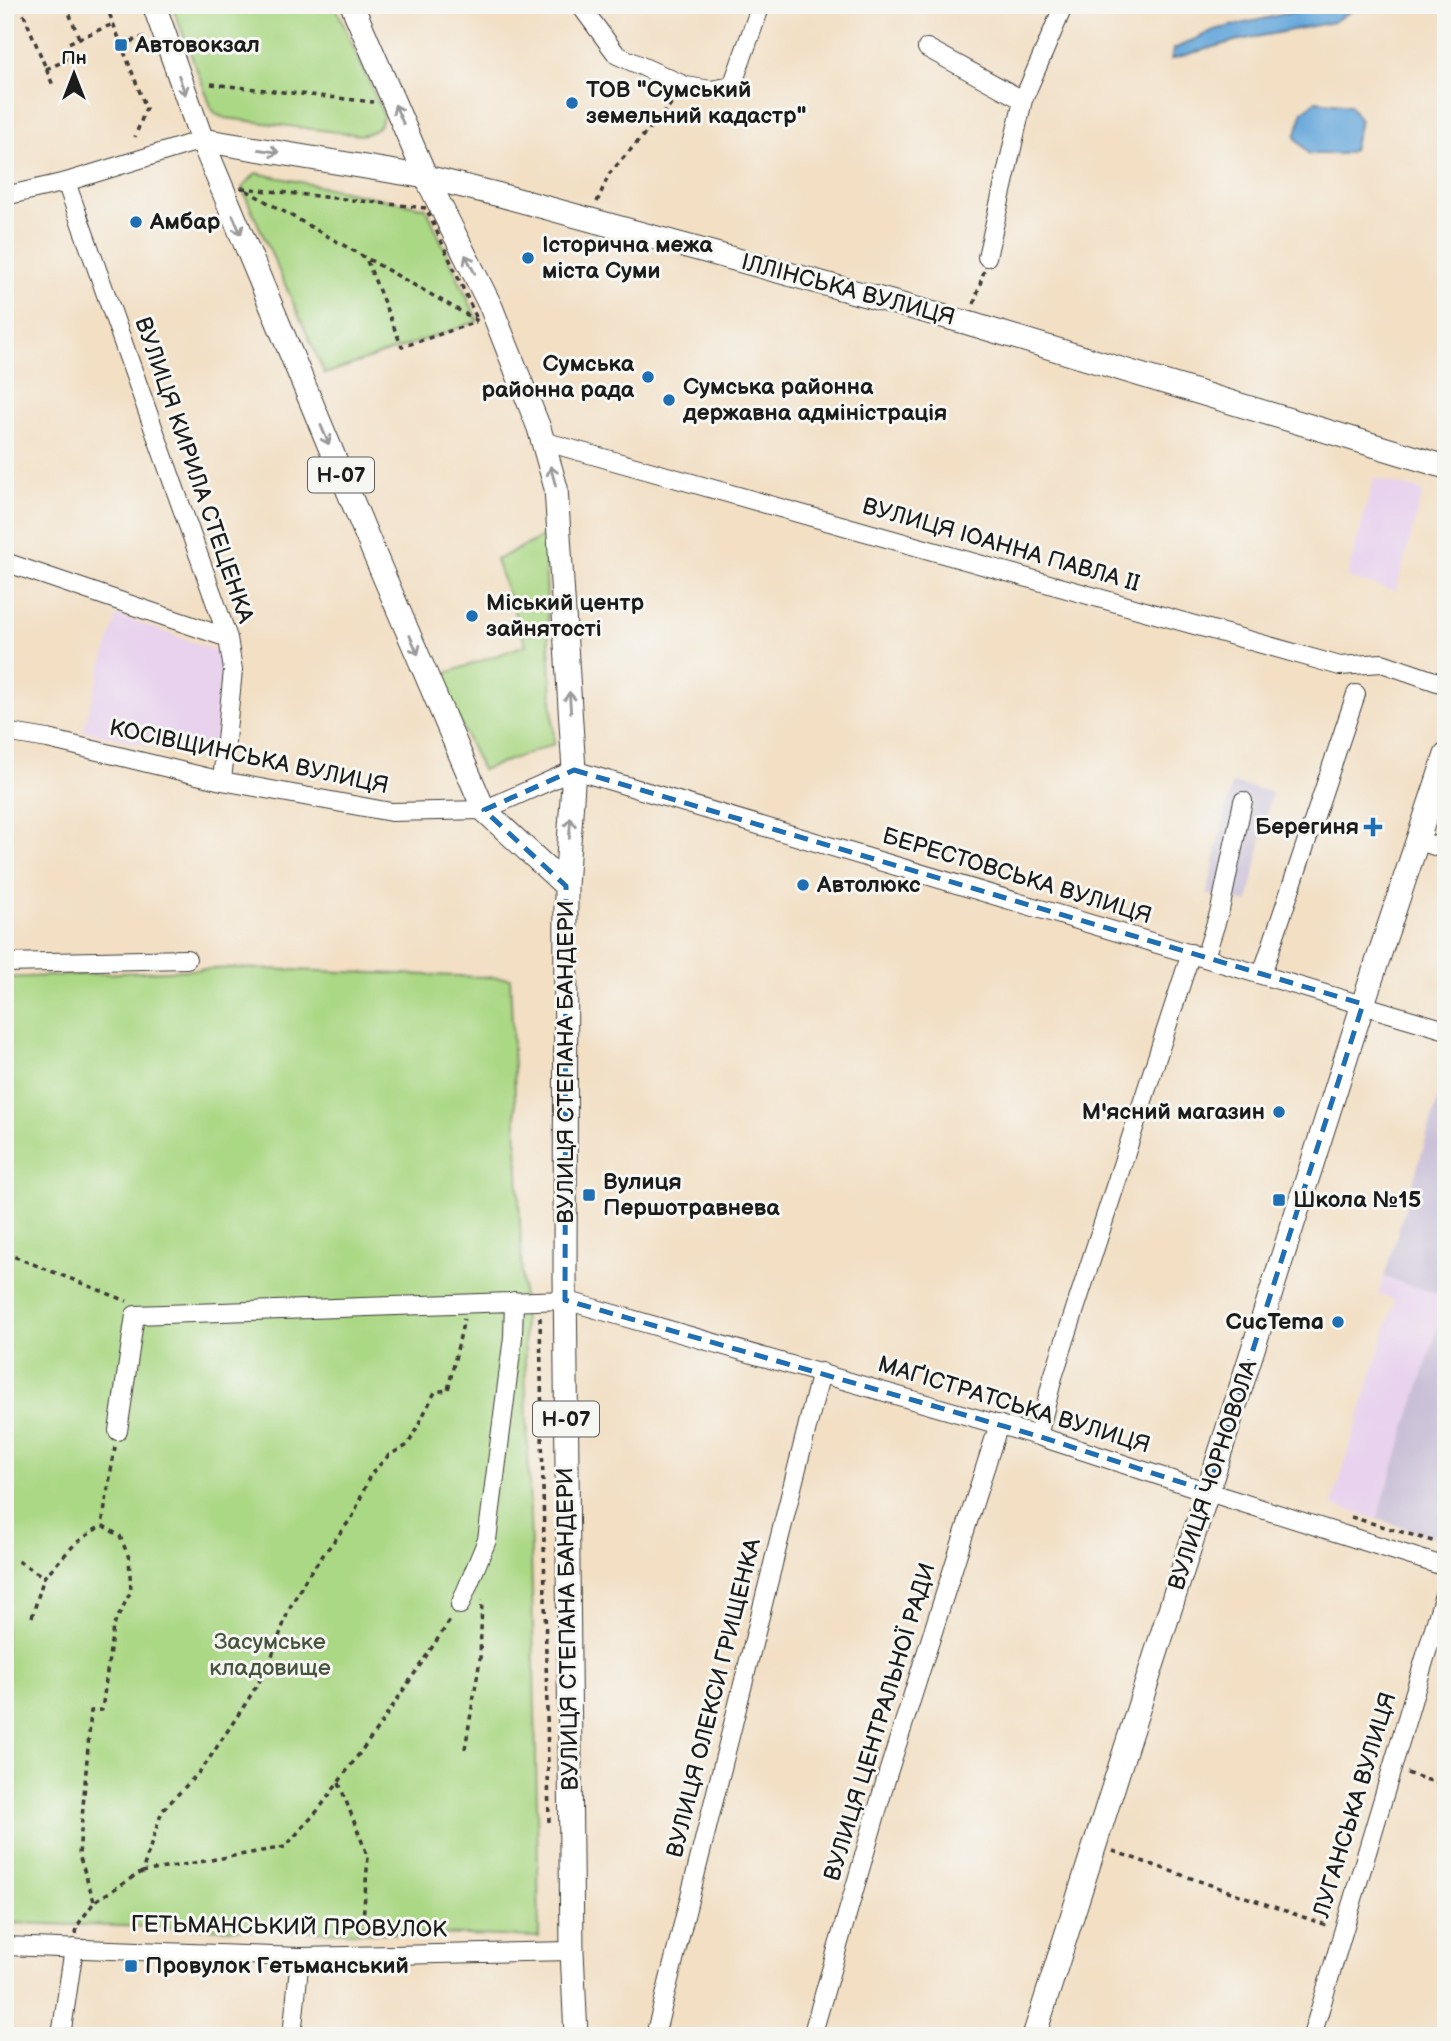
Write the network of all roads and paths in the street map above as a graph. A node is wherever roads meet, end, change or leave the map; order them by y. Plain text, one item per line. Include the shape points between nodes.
1 (20, 5) edge
2 (66, 5) edge
3 (106, 5) edge
4 (154, 5) edge
5 (352, 5) edge
6 (580, 5) edge
7 (761, 5) edge
8 (1064, 5) edge
9 (113, 24) junction
10 (163, 30) junction
11 (79, 38) junction
12 (121, 45) junction
13 (927, 48) dead end
14 (46, 69) junction
15 (211, 84) dead end
16 (686, 86) junction
17 (54, 88) dead end
18 (1023, 100) junction
19 (377, 102) dead end
20 (135, 137) dead end
21 (202, 140) junction
22 (426, 177) junction
23 (66, 182) junction
24 (5, 196) edge
25 (591, 220) junction
26 (366, 259) junction
27 (985, 265) joint
28 (973, 307) dead end
29 (478, 321) junction
30 (543, 441) junction
31 (1446, 467) edge
32 (5, 562) edge
33 (228, 638) junction
34 (1446, 685) edge
35 (1356, 694) dead end
36 (5, 732) edge
37 (1445, 758) edge
38 (574, 770) junction
39 (222, 781) junction
40 (1244, 801) dead end
41 (484, 810) junction
42 (1418, 841) junction
43 (1446, 850) edge
44 (566, 886) junction
45 (1198, 955) junction
46 (187, 959) dead end
47 (5, 963) edge
48 (1262, 974) junction
49 (1363, 1004) junction
50 (1446, 1030) edge
51 (5, 1253) edge
52 (540, 1300) junction
53 (565, 1300) junction
54 (514, 1301) junction
55 (467, 1303) junction
56 (135, 1315) junction
57 (821, 1372) junction
58 (999, 1424) junction
59 (118, 1431) joint
60 (1038, 1436) junction
61 (1208, 1491) junction
62 (102, 1525) junction
63 (18, 1561) dead end
64 (1446, 1567) edge
65 (44, 1577) junction
66 (468, 1586) junction
67 (1446, 1588) edge
68 (460, 1605) joint
69 (32, 1617) dead end
70 (465, 1749) dead end
71 (1392, 1768) junction
72 (339, 1781) junction
73 (1446, 1786) edge
74 (549, 1826) dead end
75 (1114, 1851) dead end
76 (142, 1872) junction
77 (94, 1901) junction
78 (362, 1932) dead end
79 (1342, 1935) junction
80 (5, 1946) edge
81 (74, 1948) junction
82 (572, 1951) junction
83 (300, 1957) junction
84 (61, 2036) edge
85 (292, 2036) edge
86 (576, 2036) edge
87 (655, 2036) edge
88 (812, 2036) edge
89 (1034, 2036) edge
90 (1312, 2036) edge

1 - 14 path
2 - 11 path
3 - 9 path
4 - 10 main road, ВУЛИЦЯ СТЕПАНА БАНДЕРИ / Н-07
22 -> 5 main road, ВУЛИЦЯ СТЕПАНА БАНДЕРИ / Н-07
6 - 16 street via 617,55
7 - 16 street via 732,86 711,90
8 - 18 street
9 - 11 path
9 - 12 path
10 - 12 path
10 -> 21 main road, ВУЛИЦЯ СТЕПАНА БАНДЕРИ / Н-07
11 - 14 path via 68,43 65,61
12 - 20 path via 146,108
13 - 18 street
14 - 17 path
15 - 19 path
16 - 25 path via 610,174
18 - 27 street
21 -> 22 main road, ІЛЛІНСЬКА ВУЛИЦЯ
21 - 23 street
21 -> 41 main road, ВУЛИЦЯ СТЕПАНА БАНДЕРИ / Н-07
22 - 25 main road, ІЛЛІНСЬКА ВУЛИЦЯ
30 -> 22 main road, ВУЛИЦЯ СТЕПАНА БАНДЕРИ / Н-07 via 491,307
23 - 24 street
23 - 33 street, ВУЛИЦЯ КИРИЛА СТЕЦЕНКА
25 - 31 main road, ІЛЛІНСЬКА ВУЛИЦЯ via 968,323
26 - 29 path
26 - 29 path via 402,346
26 - 29 path via 242,188 426,208
27 - 28 path
30 - 34 street, ВУЛИЦЯ ІОАННА ПАВЛА II via 1340,666 1382,663
38 -> 30 main road, ВУЛИЦЯ СТЕПАНА БАНДЕРИ / Н-07 via 556,488
32 - 33 street
33 - 39 street, ВУЛИЦЯ КИРИЛА СТЕЦЕНКА via 233,670
35 - 48 street
36 - 39 street, КОСІВЩИНСЬКА ВУЛИЦЯ
37 - 42 main road, ВУЛИЦЯ ЧОРНОВОЛА
38 - 41 street
44 -> 38 main road, ВУЛИЦЯ СТЕПАНА БАНДЕРИ / Н-07
38 - 45 street, БЕРЕСТОВСЬКА ВУЛИЦЯ
39 - 41 street, КОСІВЩИНСЬКА ВУЛИЦЯ via 391,812
40 - 45 street via 1220,910
41 - 44 main road, ВУЛИЦЯ СТЕПАНА БАНДЕРИ / Н-07
42 - 43 street
42 - 49 main road, ВУЛИЦЯ ЧОРНОВОЛА
44 - 53 main road, ВУЛИЦЯ СТЕПАНА БАНДЕРИ / Н-07
45 - 48 street, БЕРЕСТОВСЬКА ВУЛИЦЯ
45 - 60 street
46 - 47 street
48 - 49 street, БЕРЕСТОВСЬКА ВУЛИЦЯ
49 - 50 street, БЕРЕСТОВСЬКА ВУЛИЦЯ
49 - 61 main road, ВУЛИЦЯ ЧОРНОВОЛА
51 - 56 path via 131,1302
52 - 53 street, МАҐІСТРАТСЬКА ВУЛИЦЯ
52 - 54 street, МАҐІСТРАТСЬКА ВУЛИЦЯ
52 - 74 path
53 - 57 street, МАҐІСТРАТСЬКА ВУЛИЦЯ
53 - 82 main road, ВУЛИЦЯ СТЕПАНА БАНДЕРИ / Н-07
54 - 55 street, МАҐІСТРАТСЬКА ВУЛИЦЯ
54 - 66 street via 487,1540
55 - 56 street, МАҐІСТРАТСЬКА ВУЛИЦЯ
55 - 76 path via 448,1390 435,1392 408,1445 389,1455 370,1475 353,1516 307,1575 268,1667 203,1768 162,1811
56 - 59 street
57 - 58 street, МАҐІСТРАТСЬКА ВУЛИЦЯ
57 - 87 street, ВУЛИЦЯ ОЛЕКСИ ГРИЩЕНКА
58 - 60 street, МАҐІСТРАТСЬКА ВУЛИЦЯ
58 - 88 street, ВУЛИЦЯ ЦЕНТРАЛЬНОЇ РАДИ via 887,1776
59 - 62 path
60 - 61 street, МАҐІСТРАТСЬКА ВУЛИЦЯ
61 - 64 street, МАҐІСТРАТСЬКА ВУЛИЦЯ
61 - 89 main road, ВУЛИЦЯ ЧОРНОВОЛА
62 - 65 path via 76,1543
62 - 77 path via 120,1536 128,1558 131,1591 113,1627 102,1710 91,1711 79,1855
63 - 65 path
65 - 69 path
66 - 68 street
66 - 70 path via 482,1599 480,1660
67 - 71 street, ЛУГАНСЬКА ВУЛИЦЯ
68 - 72 path
71 - 73 path
71 - 79 street, ЛУГАНСЬКА ВУЛИЦЯ
72 - 76 path via 285,1847
72 - 78 path via 368,1857
75 - 79 path via 1328,1926
76 - 77 path
77 - 81 path via 77,1926
79 - 90 street, ЛУГАНСЬКА ВУЛИЦЯ
80 - 81 street, ГЕТЬМАНСЬКИЙ ПРОВУЛОК
81 - 83 street, ГЕТЬМАНСЬКИЙ ПРОВУЛОК
81 - 84 street
82 - 83 street, ГЕТЬМАНСЬКИЙ ПРОВУЛОК
82 - 86 main road, ВУЛИЦЯ СТЕПАНА БАНДЕРИ / Н-07
83 - 85 street

